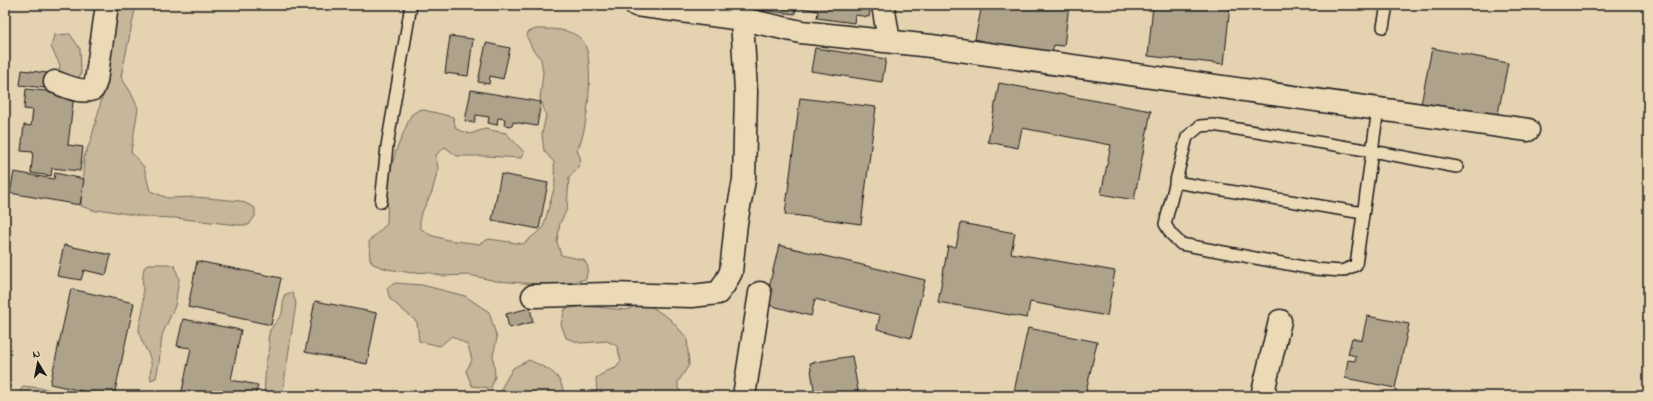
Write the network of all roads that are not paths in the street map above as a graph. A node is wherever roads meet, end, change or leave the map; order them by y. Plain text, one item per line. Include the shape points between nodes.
1 (107, 5) edge
2 (411, 5) edge
3 (636, 5) edge
4 (883, 5) edge
5 (1387, 5) edge
6 (708, 10) edge
7 (742, 19) junction
8 (1383, 27) dead end
9 (889, 41) junction
10 (55, 82) dead end
11 (1378, 109) junction
12 (1528, 130) dead end
13 (1372, 151) junction
14 (1457, 167) dead end
15 (1175, 182) junction
16 (380, 202) dead end
17 (1363, 214) junction
18 (760, 293) dead end
19 (532, 296) dead end
20 (1280, 321) dead end
21 (744, 396) edge
22 (1262, 396) edge

1 - 10 street via 93,90 78,90
2 - 16 lane
3 - 6 street
4 - 9 street
5 - 8 lane
6 - 7 street
7 - 9 street via 801,32
7 - 19 street via 746,92 744,180 731,272 718,293 692,296
9 - 11 street
11 - 12 street
11 - 13 lane
13 - 14 lane
13 - 15 lane via 1213,125 1200,126 1187,137
13 - 17 lane
15 - 17 lane
15 - 17 lane via 1165,224 1181,244 1314,269 1342,271 1356,265
18 - 21 street
20 - 22 street

